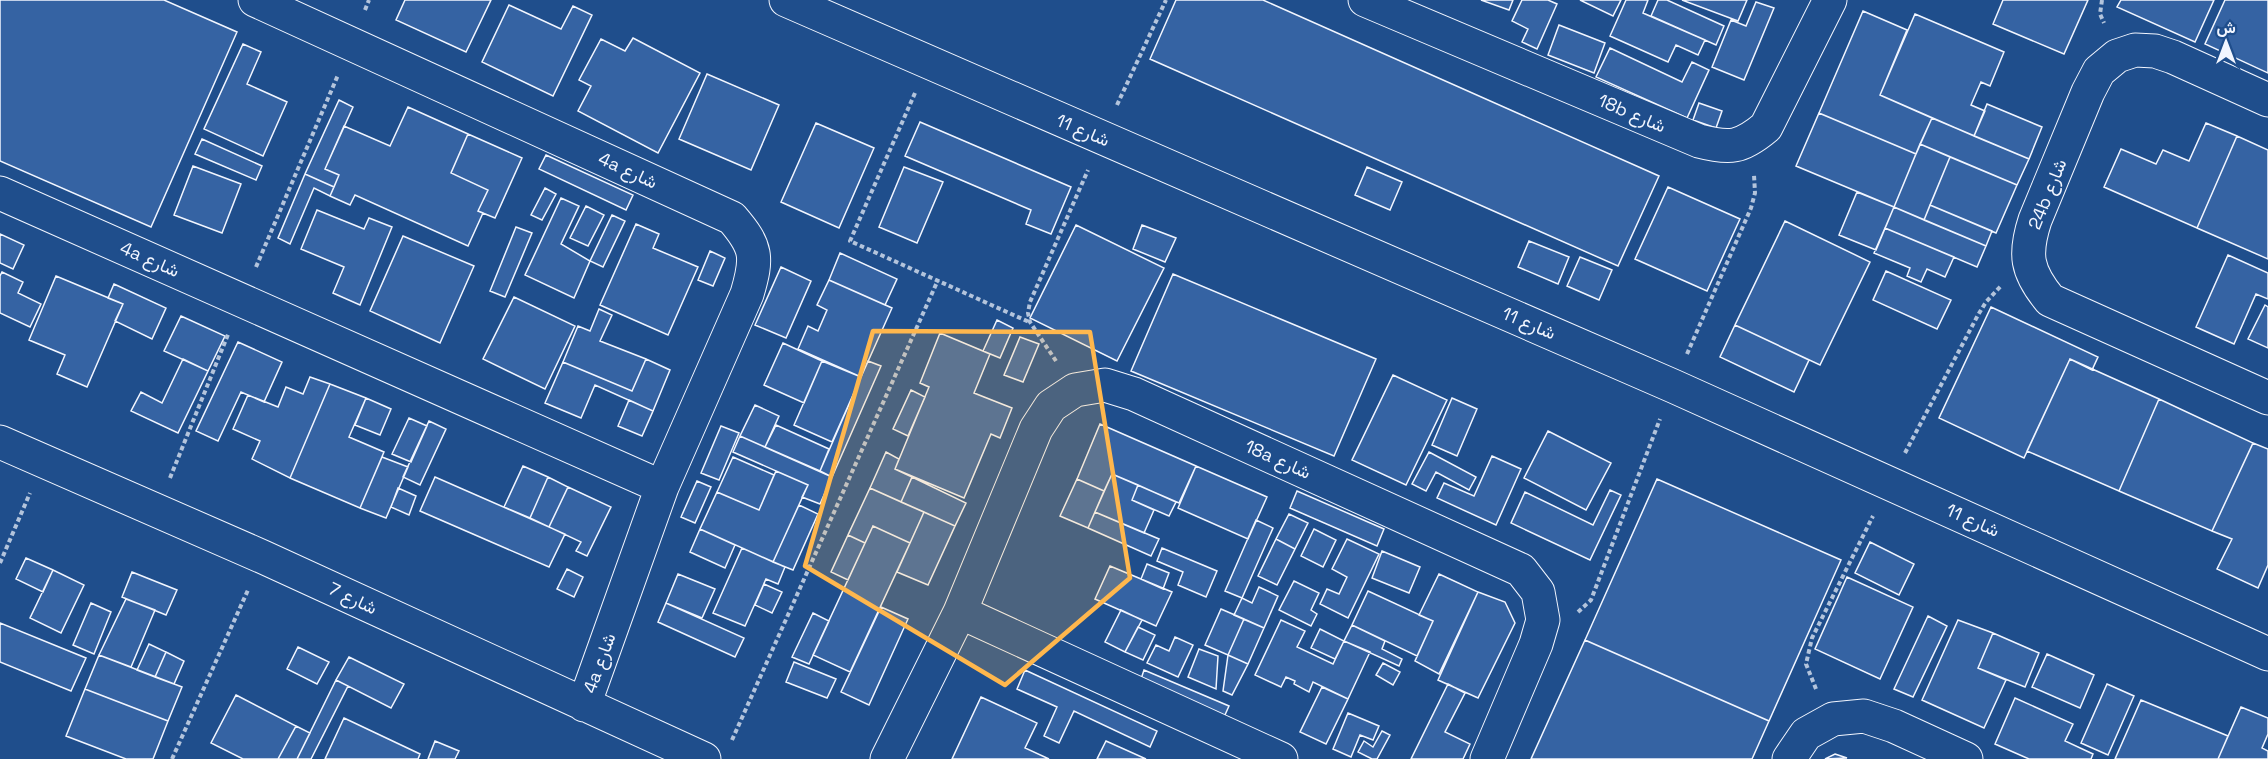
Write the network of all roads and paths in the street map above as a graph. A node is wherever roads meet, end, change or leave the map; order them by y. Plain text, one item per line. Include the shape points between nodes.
1 (255, 0) edge
2 (369, 0) edge
3 (786, 0) edge
4 (1166, 0) edge
5 (1365, 0) edge
6 (1830, 0) edge
7 (351, 43) junction
8 (928, 63) junction
9 (2268, 100) edge
10 (1101, 138) junction
11 (1749, 141) junction
12 (0, 193) edge
13 (2028, 261) junction
14 (938, 280) junction
15 (242, 300) junction
16 (1030, 322) junction
17 (1673, 386) junction
18 (1075, 390) junction
19 (2268, 399) edge
20 (0, 442) edge
21 (44, 462) junction
22 (1889, 482) junction
23 (662, 487) junction
24 (156, 512) junction
25 (263, 557) junction
26 (0, 563) edge
27 (960, 612) junction
28 (1543, 620) junction
29 (2268, 654) edge
30 (584, 705) junction
31 (1833, 719) junction
32 (716, 754) edge
33 (172, 759) edge
34 (887, 759) edge
35 (1281, 759) edge
36 (1487, 759) edge
37 (1788, 759) edge
38 (1966, 759) edge

1 - 7 street, 4a شارع
2 - 7 path
3 - 8 street, شارع 11
4 - 10 path
5 - 11 street, 18b شارع via 1699,141 1724,147
6 - 11 street via 1777,108 1766,127
7 - 15 path
7 - 23 street, 4a شارع via 732,218 750,239 755,267 747,294
8 - 10 street, شارع 11
8 - 14 path via 849,241
9 - 13 street, 24b شارع via 2155,51 2136,50 2117,56 2099,71 2088,92 2036,220 2029,240
10 - 16 path via 1030,302
10 - 17 street, شارع 11
11 - 17 path via 1755,194
12 - 15 street, 4a شارع
13 - 19 street via 2036,282 2050,300
13 - 22 path via 1986,302
14 - 16 path
14 - 32 path
15 - 23 street, 4a شارع
15 - 24 path
16 - 18 path
17 - 22 street, شارع 11
17 - 28 path via 1591,600 1578,612
18 - 27 street, 18a شارع via 1051,406 1036,429
18 - 28 street, 18a شارع via 1105,385 1134,394 1521,570 1538,592
20 - 21 street, شارع 7
21 - 24 street, شارع 7
21 - 26 path
22 - 29 street, شارع 11
22 - 31 path via 1812,638 1806,664
23 - 30 street, 4a شارع
24 - 25 street, شارع 7
25 - 30 street, شارع 7
25 - 33 path
27 - 34 street, 18a شارع
27 - 35 street
28 - 36 street, 18a شارع
30 - 32 street, شارع 7
31 - 37 street via 1806,734
31 - 38 street via 1864,716

